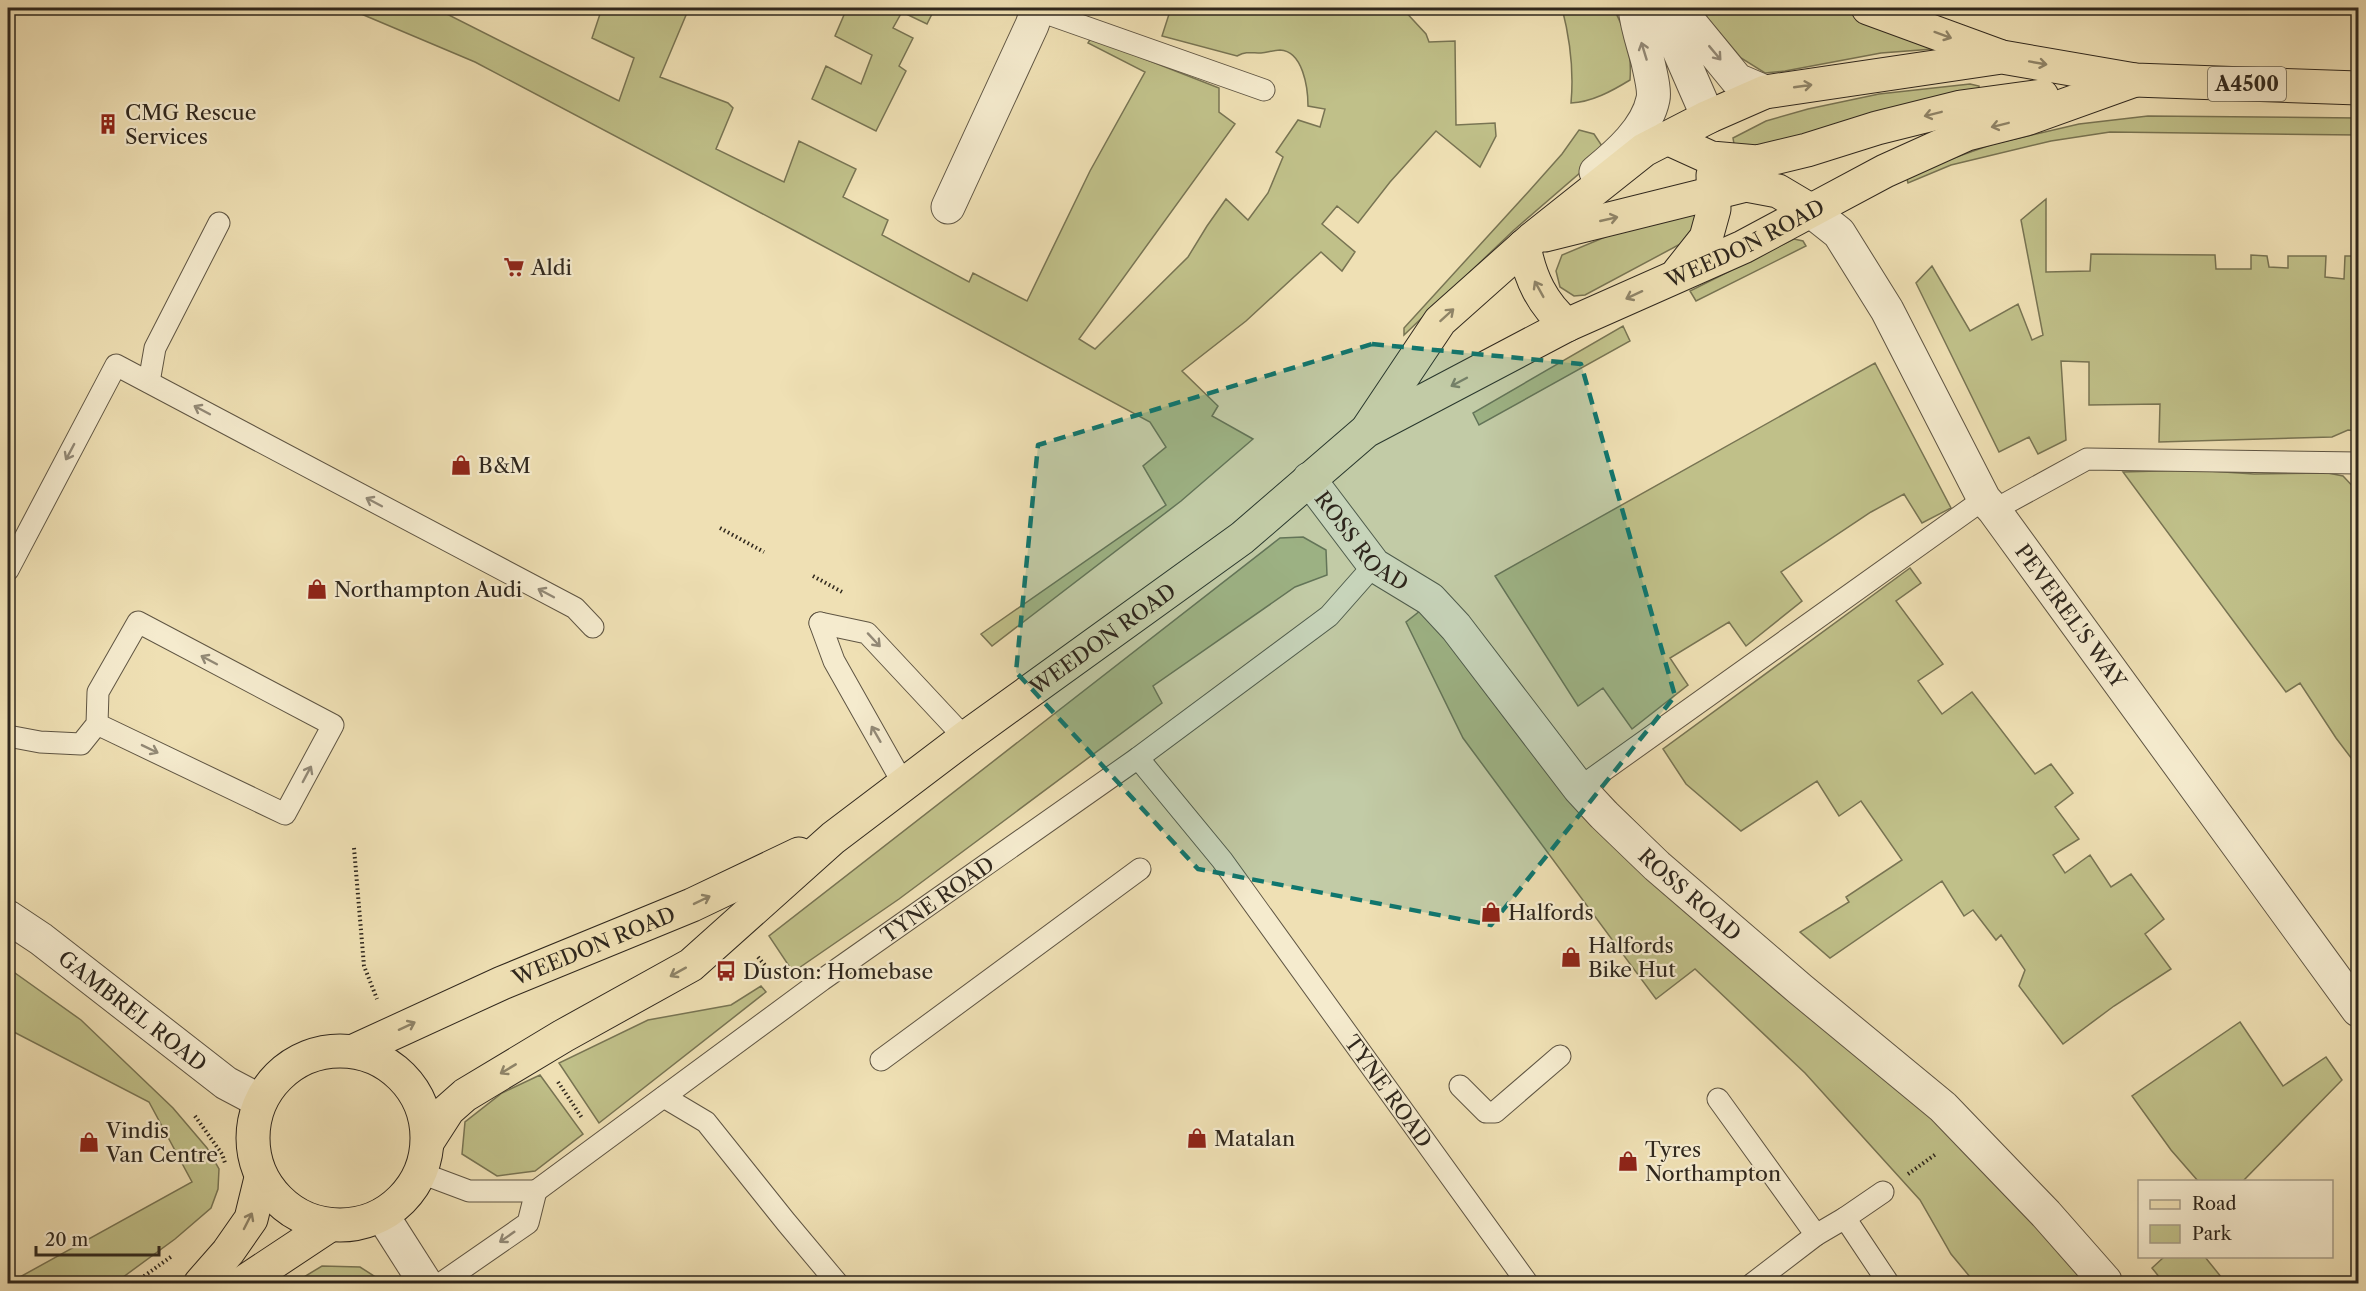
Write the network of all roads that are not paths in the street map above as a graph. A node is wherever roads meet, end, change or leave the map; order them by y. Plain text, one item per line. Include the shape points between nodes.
1 (1635, 8) edge
2 (1654, 8) edge
3 (1678, 8) edge
4 (1869, 8) edge
5 (1037, 9) edge
6 (2002, 57) junction
7 (2135, 80) junction
8 (2358, 88) edge
9 (1264, 90) dead end
10 (1766, 92) junction
11 (1654, 98) junction
12 (1708, 117) junction
13 (1667, 138) junction
14 (1711, 158) junction
15 (1746, 185) junction
16 (1713, 195) junction
17 (948, 207) dead end
18 (1810, 210) junction
19 (219, 223) dead end
20 (1528, 243) junction
21 (1675, 276) junction
22 (1567, 325) junction
23 (149, 382) junction
24 (1366, 431) junction
25 (2358, 463) edge
26 (1309, 479) junction
27 (1989, 505) junction
28 (1374, 565) junction
29 (8, 570) edge
30 (593, 627) dead end
31 (97, 724) junction
32 (8, 736) edge
33 (966, 738) junction
34 (1138, 758) junction
35 (904, 785) junction
36 (1580, 788) junction
37 (832, 838) junction
38 (1140, 869) dead end
39 (8, 916) edge
40 (2358, 1010) edge
41 (354, 1051) junction
42 (1560, 1056) dead end
43 (881, 1060) dead end
44 (1460, 1086) dead end
45 (664, 1097) junction
46 (1718, 1100) dead end
47 (260, 1101) junction
48 (428, 1141) junction
49 (421, 1173) junction
50 (261, 1178) junction
51 (536, 1191) junction
52 (1883, 1192) road end
53 (382, 1215) junction
54 (1845, 1218) junction
55 (330, 1225) junction
56 (1816, 1234) junction
57 (2105, 1281) dead end
58 (200, 1284) edge
59 (241, 1284) edge
60 (426, 1284) edge
61 (440, 1284) edge
62 (838, 1284) edge
63 (1528, 1284) edge
64 (1752, 1284) edge
65 (1889, 1284) edge

11 -> 1 street
2 - 12 street via 1677,46
3 -> 10 street via 1737,80
4 -> 6 main road
5 - 9 lane
5 - 17 street
6 -> 7 main road, WEEDON ROAD
10 -> 6 main road, WEEDON ROAD
7 - 8 main road, WEEDON ROAD / A4500
7 -> 14 main road via 1961,107 1757,162
7 -> 18 main road, WEEDON ROAD via 2026,119 1967,134
10 - 12 main road, WEEDON ROAD
11 - 13 street
11 - 20 street via 1643,123 1624,147 1543,219
12 - 13 main road, WEEDON ROAD
12 - 14 main road
13 - 14 main road
13 - 20 main road, WEEDON ROAD via 1644,150
14 - 15 main road
14 - 16 main road
15 - 16 main road, WEEDON ROAD
15 - 18 main road via 1778,190
20 -> 16 main road, WEEDON ROAD via 1560,230
16 - 21 main road via 1714,209 1706,238
18 - 21 main road, WEEDON ROAD via 1743,247
18 - 27 street, PEVEREL'S WAY via 1839,233 1887,310
19 - 23 lane via 155,348
22 -> 20 main road via 1551,311 1528,271
24 -> 20 main road, WEEDON ROAD via 1440,321
21 -> 22 main road, WEEDON ROAD
22 -> 24 main road, WEEDON ROAD
23 -> 29 lane via 116,365
30 -> 23 lane via 574,608
24 - 26 main road, WEEDON ROAD
25 - 27 lane via 2087,459
26 - 28 street, ROSS ROAD
26 - 33 main road, WEEDON ROAD via 1242,538
27 - 36 lane
27 - 40 street, PEVEREL'S WAY
28 - 34 lane, TYNE ROAD via 1329,616
28 - 36 street, ROSS ROAD via 1430,599 1456,627
31 -> 31 lane via 285,814 333,725 138,622 98,692
31 - 32 lane via 81,744
33 - 35 main road, WEEDON ROAD
35 -> 33 lane via 834,662 820,623 867,633
34 - 45 lane, TYNE ROAD via 822,980
34 - 63 lane, TYNE ROAD via 1222,860
35 - 37 main road, WEEDON ROAD
36 - 57 street, ROSS ROAD via 1657,866 1943,1107
41 -> 37 main road, WEEDON ROAD via 502,983 692,905
37 -> 48 main road, WEEDON ROAD via 691,965 465,1095 448,1110
38 - 43 lane
39 - 47 street, GAMBREL ROAD via 226,1083
41 - 47 main road via 326,1051 298,1060 276,1078
41 - 48 main road via 378,1058 399,1073 416,1093 426,1116
42 - 44 lane via 1495,1112 1486,1112
45 - 51 lane, TYNE ROAD
45 - 62 lane via 706,1122
46 - 56 lane
47 - 50 main road via 253,1126 253,1152
48 - 49 main road
49 - 51 lane via 469,1191
49 - 53 main road via 411,1190
50 - 55 main road via 279,1201 302,1217
58 -> 50 main road via 250,1219
51 -> 61 lane via 528,1223
52 - 54 lane
53 - 55 main road via 357,1223
53 - 60 street
54 - 56 lane
54 - 65 lane
55 - 59 main road
56 - 64 lane

